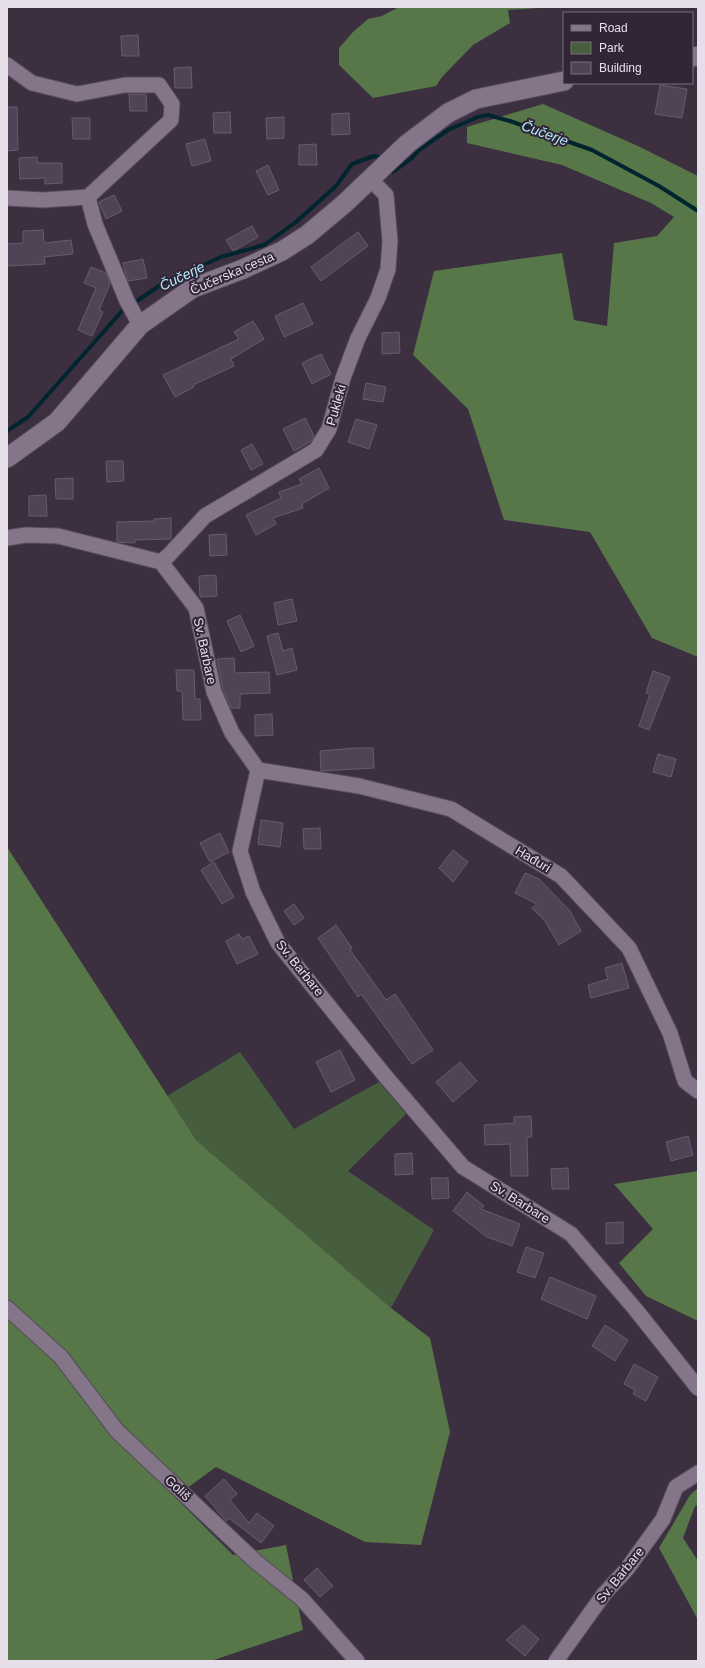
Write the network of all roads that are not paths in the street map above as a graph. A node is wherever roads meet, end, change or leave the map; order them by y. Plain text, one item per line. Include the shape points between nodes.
1 (7, 65) edge
2 (563, 80) edge
3 (370, 179) junction
4 (88, 197) junction
5 (7, 198) edge
6 (138, 319) junction
7 (7, 458) edge
8 (7, 538) edge
9 (161, 562) junction
10 (258, 770) junction
11 (698, 1091) edge
12 (7, 1308) edge
13 (698, 1388) edge
14 (698, 1473) edge
15 (357, 1661) edge
16 (556, 1661) edge

1 - 4 street via 32,83 77,94 125,85 159,85 172,104 171,120
2 - 3 street, Čučerska cesta via 476,100 455,110 407,144
3 - 6 street, Čučerska cesta via 344,204 282,251 193,288
3 - 9 street, Pukleki via 386,195 390,241 388,269 343,378 329,429 316,450 205,516
4 - 5 street via 43,200
4 - 6 street via 95,224 127,301
6 - 7 street, Čučerska cesta via 57,422
8 - 9 street via 26,535 58,536
9 - 10 street, Sv. Barbare via 196,608 214,692 232,733
10 - 11 street, Hađuri via 358,786 451,809 560,876 629,948 670,1033 685,1081
10 - 13 street, Sv. Barbare via 240,851 253,892 278,942 386,1077 463,1167 571,1234
12 - 15 street, Goliš via 62,1357 117,1431 255,1561 302,1599
14 - 16 street, Sv. Barbare via 676,1487 663,1518

